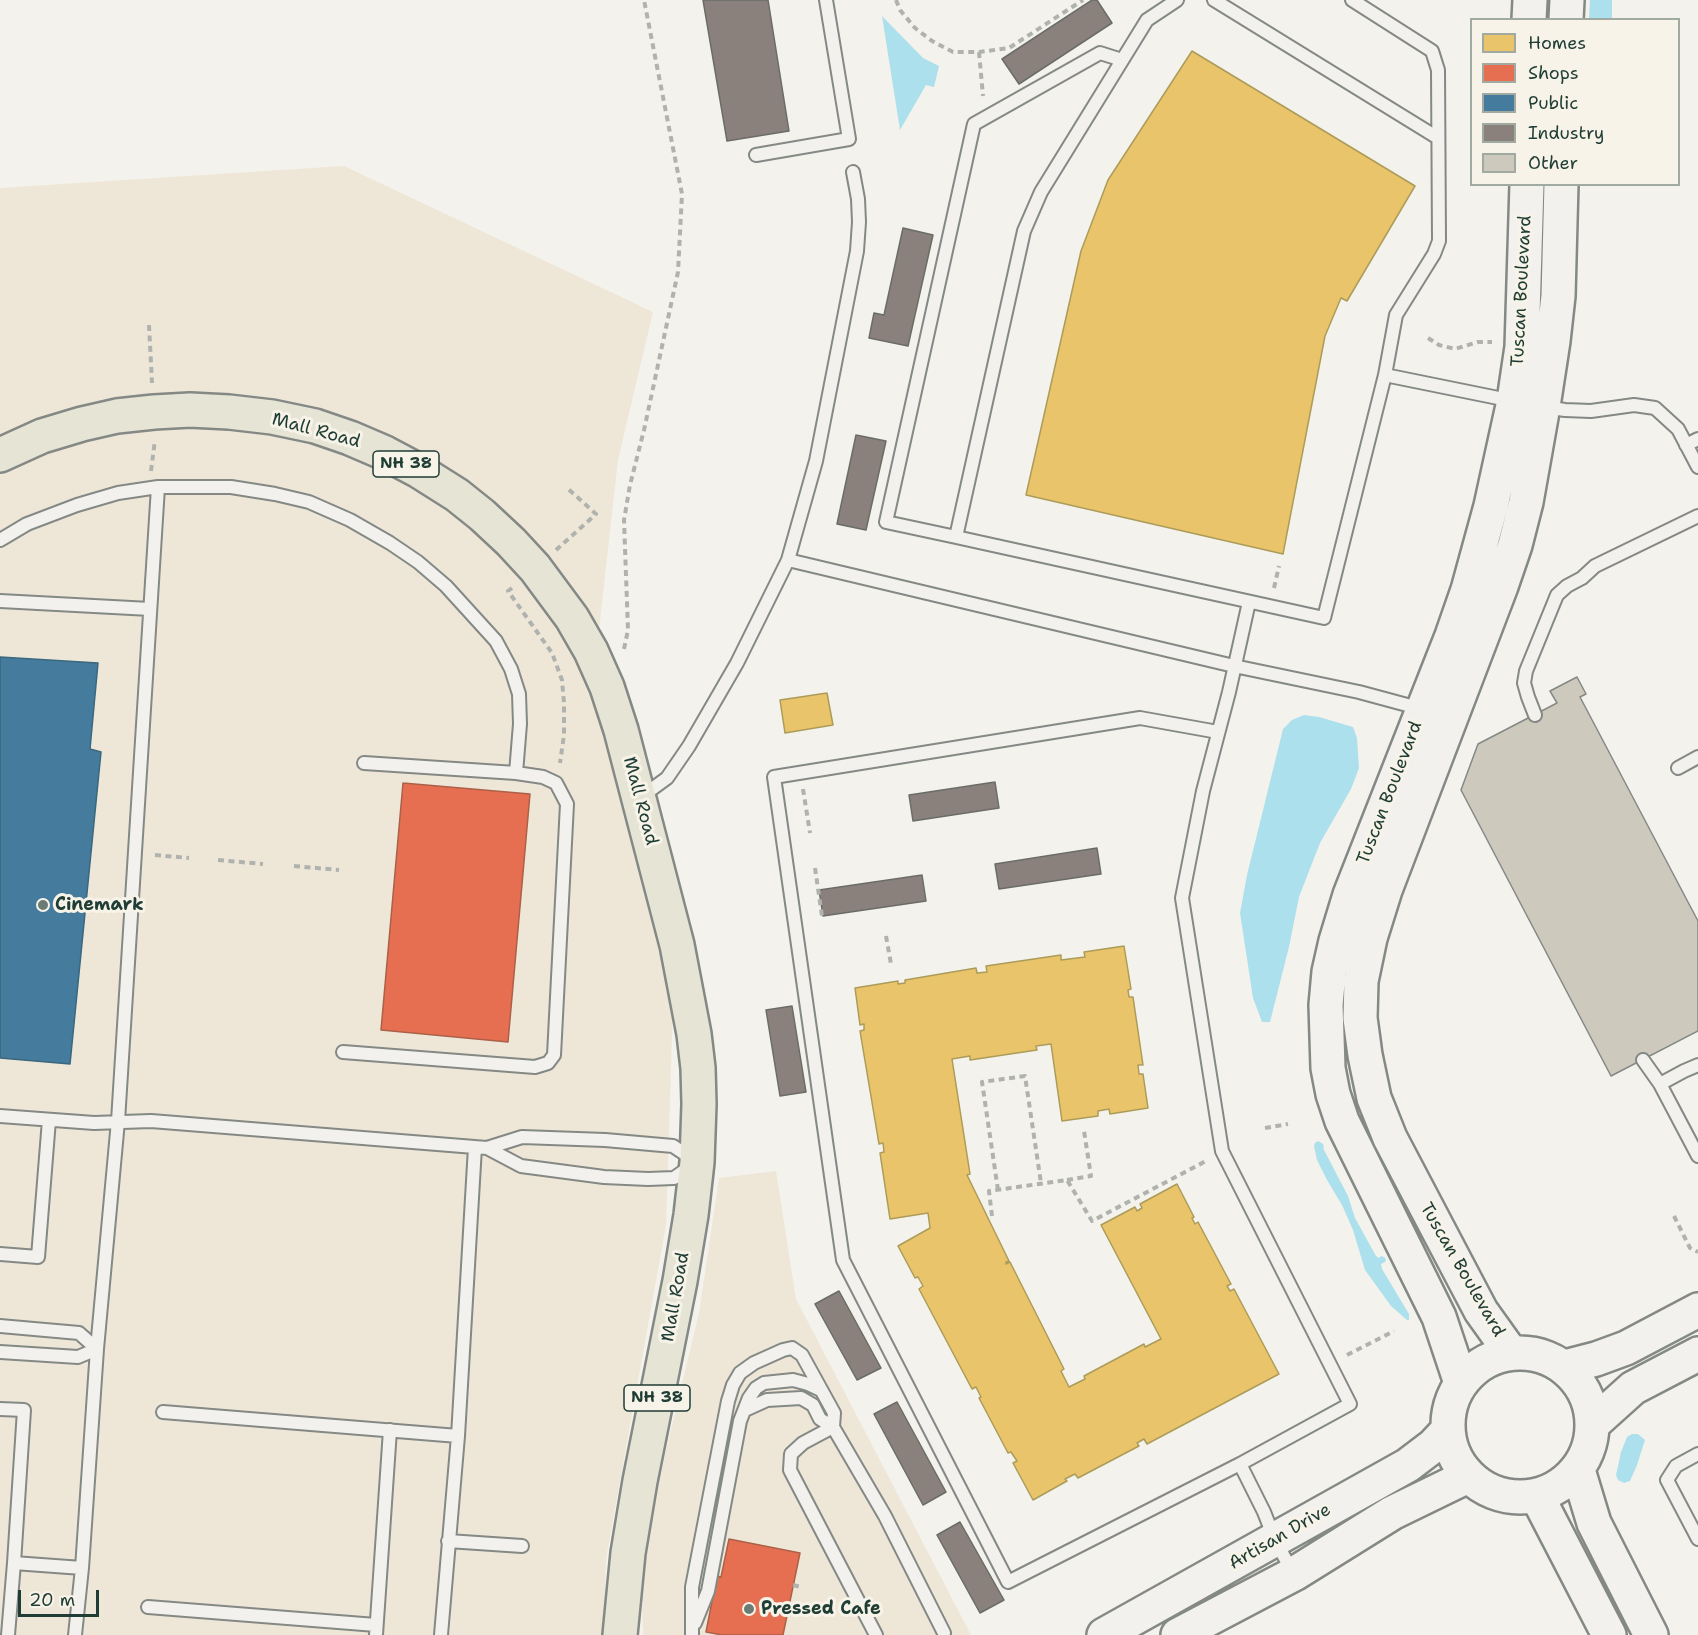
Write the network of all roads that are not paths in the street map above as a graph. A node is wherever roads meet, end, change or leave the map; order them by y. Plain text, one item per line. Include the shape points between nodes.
1 (826, 0) edge
2 (1177, 0) edge
3 (1214, 0) edge
4 (1352, 0) edge
5 (1530, 0) edge
6 (1567, 0) edge
7 (1529, 18) edge
8 (1566, 18) edge
9 (1122, 60) junction
10 (1438, 138) junction
11 (756, 155) dead end
12 (853, 172) dead end
13 (1527, 186) edge
14 (1561, 186) edge
15 (1385, 375) junction
16 (1529, 404) junction
17 (1698, 439) edge
18 (1686, 445) junction
19 (0, 455) edge
20 (1698, 467) edge
21 (154, 482) junction
22 (1698, 516) edge
23 (956, 537) junction
24 (0, 540) edge
25 (788, 560) junction
26 (0, 601) edge
27 (1249, 602) junction
28 (150, 609) junction
29 (1234, 666) junction
30 (1436, 713) junction
31 (1535, 715) dead end
32 (1218, 732) junction
33 (1698, 758) edge
34 (364, 763) dead end
35 (1678, 768) dead end
36 (516, 773) junction
37 (640, 798) junction
38 (343, 1052) dead end
39 (1643, 1060) dead end
40 (1698, 1065) edge
41 (1660, 1084) junction
42 (0, 1116) edge
43 (49, 1120) junction
44 (118, 1121) junction
45 (481, 1147) junction
46 (1698, 1156) edge
47 (697, 1162) junction
48 (0, 1254) edge
49 (1698, 1310) edge
50 (0, 1326) edge
51 (97, 1349) junction
52 (0, 1352) edge
53 (1510, 1353) junction
54 (1698, 1354) edge
55 (1565, 1367) junction
56 (1461, 1383) junction
57 (822, 1391) junction
58 (0, 1409) edge
59 (746, 1410) junction
60 (163, 1412) dead end
61 (1593, 1424) junction
62 (833, 1427) junction
63 (390, 1430) junction
64 (1448, 1430) junction
65 (458, 1436) junction
66 (1698, 1454) edge
67 (1240, 1464) junction
68 (1578, 1470) junction
69 (1468, 1476) junction
70 (1537, 1496) junction
71 (1698, 1539) edge
72 (1275, 1540) junction
73 (448, 1541) junction
74 (522, 1546) dead end
75 (14, 1563) junction
76 (82, 1568) junction
77 (1294, 1574) junction
78 (148, 1607) dead end
79 (376, 1630) edge
80 (693, 1631) edge
81 (943, 1634) edge
82 (8, 1635) edge
83 (75, 1635) edge
84 (441, 1635) edge
85 (620, 1635) edge
86 (876, 1635) edge
87 (1104, 1635) edge
88 (1178, 1635) edge
89 (1609, 1635) edge
90 (1651, 1635) edge

1 - 11 lane via 849,139
2 - 9 lane via 1147,20
3 - 10 lane
4 - 10 lane via 1432,51 1438,70
5 - 7 main road
6 - 8 main road
9 - 23 lane via 1041,192 1024,231
9 - 23 lane via 1100,53 974,124 886,522
10 - 15 lane via 1438,241 1434,254 1395,315
12 - 25 lane via 860,222 857,251 816,461
13 - 16 main road, Tuscan Boulevard via 1522,346
14 - 16 main road, Tuscan Boulevard via 1553,341
15 - 16 lane
15 - 27 lane via 1324,618
16 - 18 lane via 1591,411 1634,405 1655,408 1678,429
16 - 30 main road, Tuscan Boulevard via 1491,506 1452,636
17 - 18 lane
18 - 20 lane
19 - 37 main road, Mall Road / NH 38 via 42,436 91,422 190,410 272,417 315,426 411,466 457,495 511,542 572,618 607,687
21 - 24 lane via 77,505 27,524
21 - 28 lane
21 - 36 lane via 231,487 309,502 350,520 418,562 446,586 496,641 511,669 519,694
22 - 31 lane via 1595,566 1557,595 1526,671 1524,683
23 - 27 lane
25 - 29 lane
25 - 37 lane via 737,663 689,746 667,778
26 - 28 lane
27 - 29 lane
28 - 44 lane
29 - 30 lane via 1359,692
29 - 32 lane
30 - 53 main road, Tuscan Boulevard via 1370,938 1361,981 1360,1018 1374,1098 1390,1138 1481,1311
30 - 56 main road, Tuscan Boulevard via 1350,895 1329,972 1327,1045 1333,1094 1342,1121 1439,1317
32 - 67 lane via 1182,898 1222,1151 1350,1404
32 - 67 lane via 1140,718 774,777 843,1260 1008,1582
33 - 35 lane
34 - 36 lane
36 - 38 lane via 556,783 567,804 554,1055 548,1062 535,1066
37 - 47 main road, Mall Road / NH 38 via 677,945 694,1034 699,1104
39 - 41 lane
40 - 41 lane
41 - 46 lane
42 - 43 lane
43 - 44 lane
43 - 48 lane via 38,1257
44 - 45 lane
44 - 51 lane
45 - 47 lane via 522,1137 605,1140 674,1146
45 - 47 lane via 521,1166 604,1177 674,1178
45 - 65 lane
47 - 85 main road, Mall Road / NH 38 via 680,1281 628,1553
49 - 55 main road via 1626,1348
50 - 51 lane via 79,1333
51 - 52 lane via 78,1357
51 - 76 lane
53 - 55 main road via 1535,1354
53 - 56 main road via 1491,1358
54 - 61 main road via 1633,1388
55 - 61 main road via 1589,1400
56 - 64 main road via 1450,1406
57 - 59 lane via 793,1380 764,1383 749,1398
57 - 62 lane via 834,1413
57 - 80 lane via 802,1355 792,1348 754,1363 740,1373 733,1386 692,1587
58 - 75 lane via 24,1410
59 - 62 lane via 767,1400 801,1398
59 - 80 lane via 740,1421 708,1591
60 - 63 lane
61 - 68 main road via 1590,1448
62 - 81 lane via 885,1516
62 - 86 lane via 791,1454 790,1470
63 - 65 lane
63 - 79 lane
64 - 69 main road via 1451,1447
64 - 72 main road, Artisan Drive via 1408,1465
65 - 73 lane
66 - 71 lane via 1676,1466 1667,1480
67 - 72 lane
68 - 70 main road via 1560,1487
68 - 90 main road via 1594,1523
69 - 70 main road via 1488,1490 1512,1497
69 - 77 main road, Artisan Drive via 1392,1513
70 - 89 main road
72 - 77 lane
72 - 87 main road, Artisan Drive
73 - 74 lane
73 - 84 lane
75 - 76 lane
75 - 82 lane
76 - 83 lane
77 - 88 main road, Artisan Drive
78 - 79 lane

